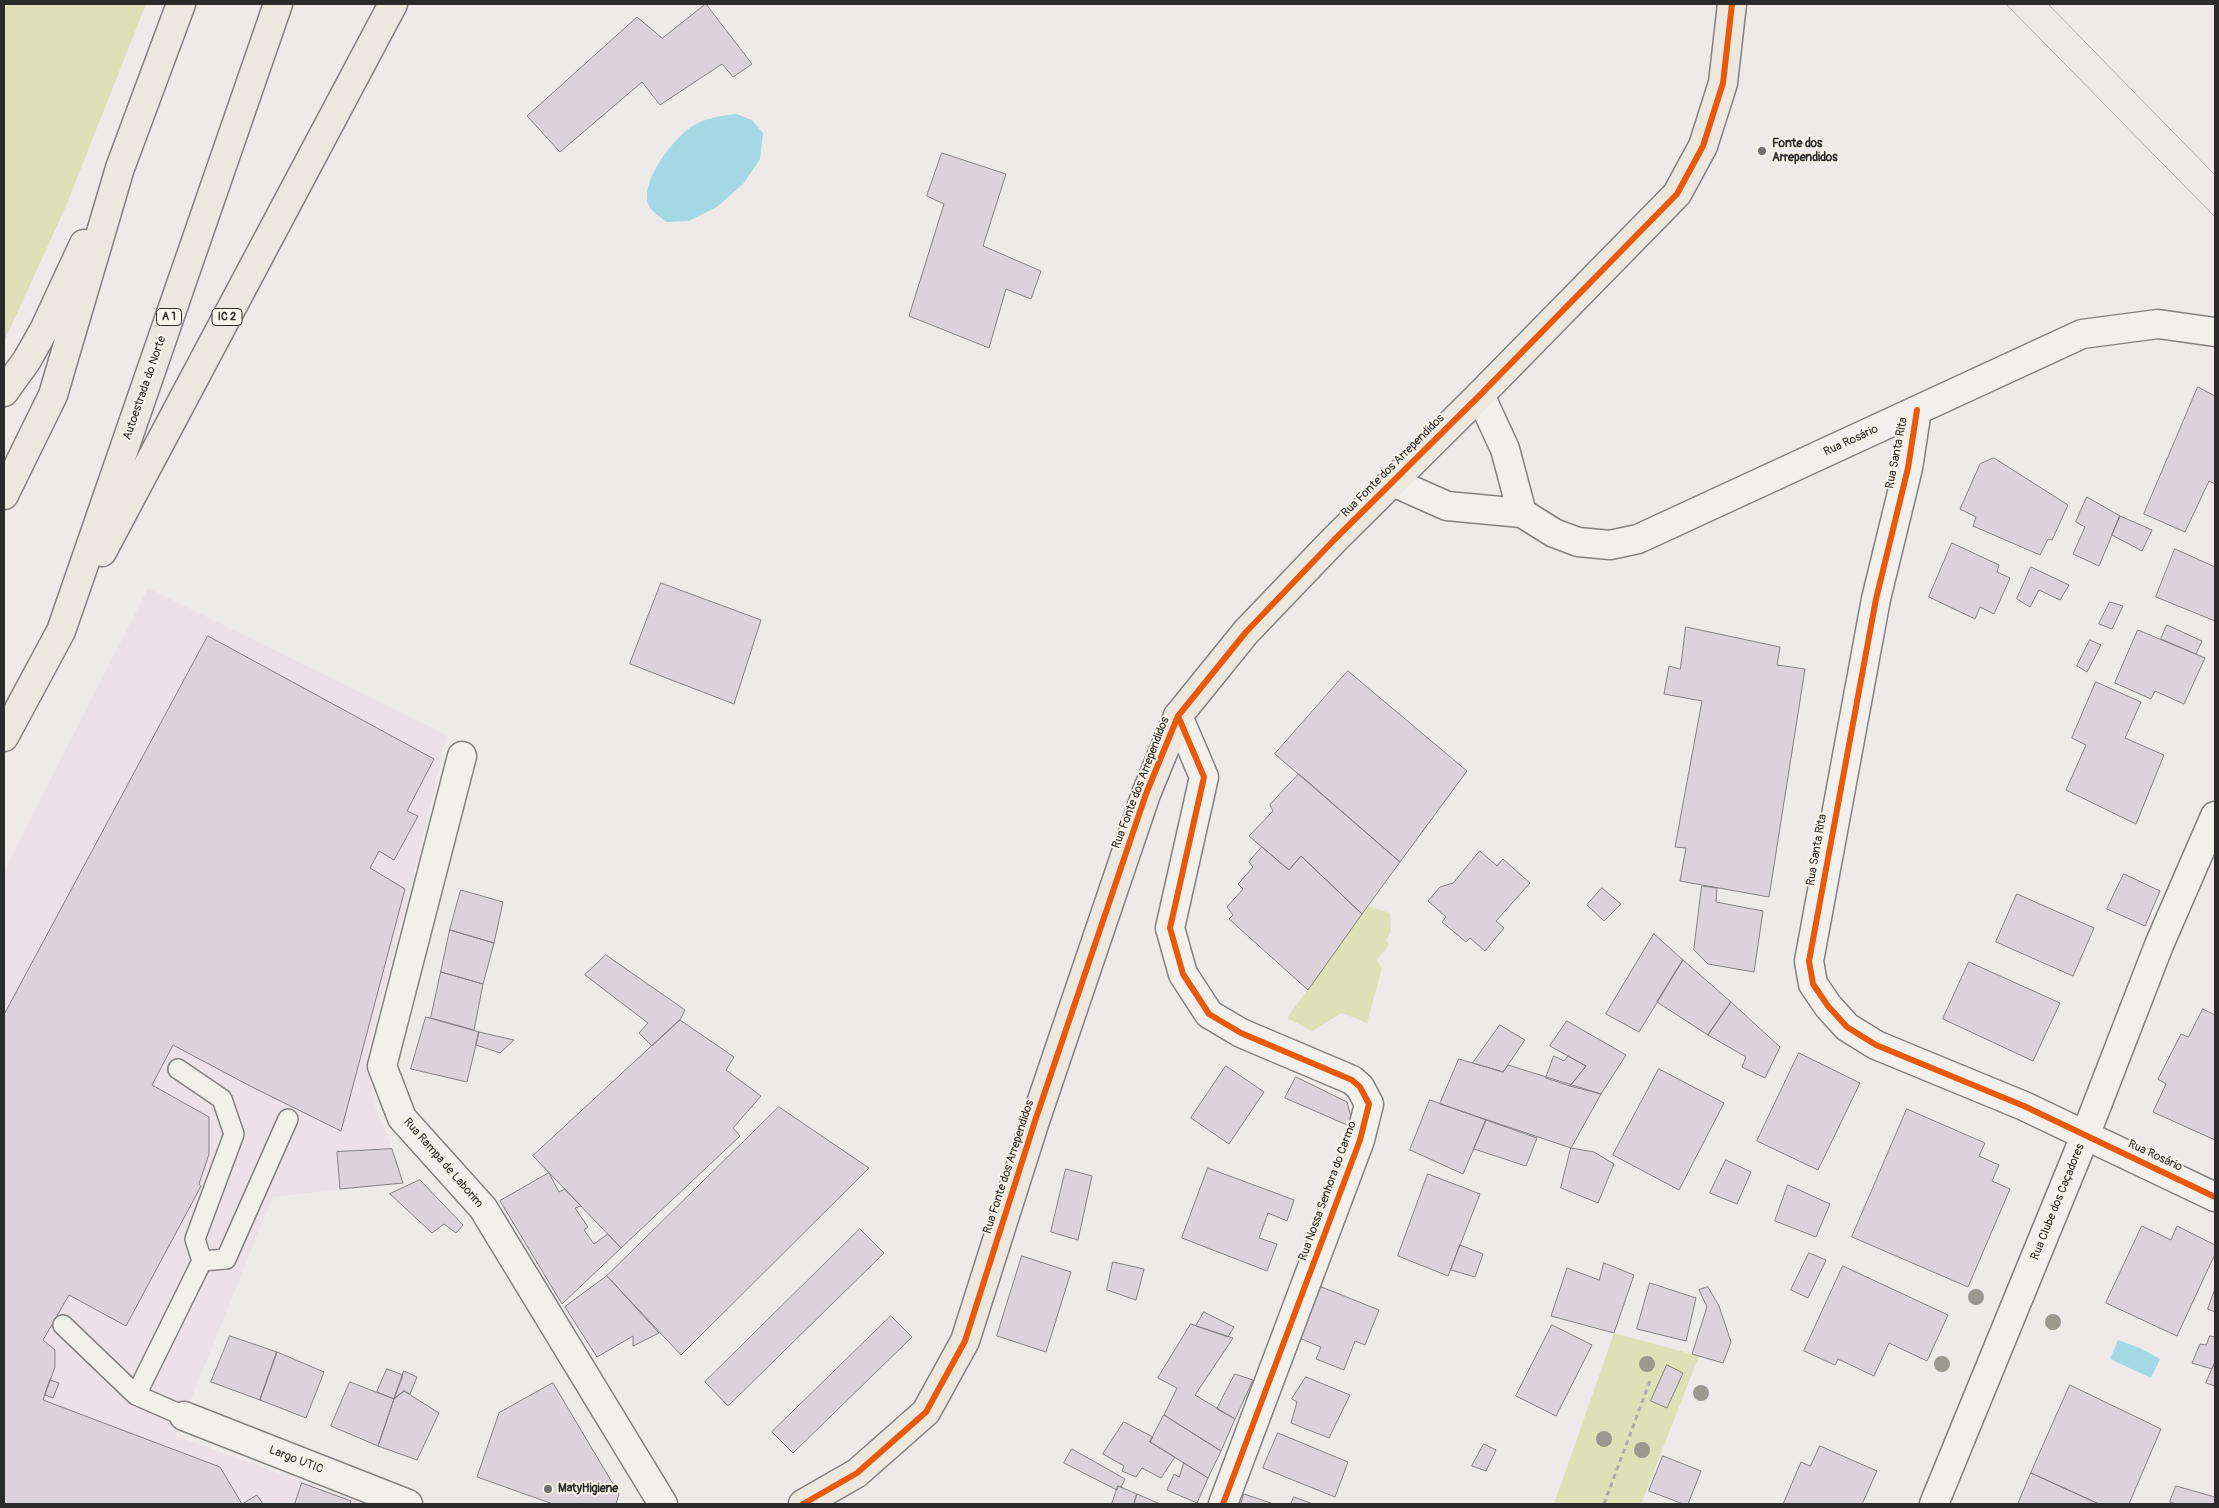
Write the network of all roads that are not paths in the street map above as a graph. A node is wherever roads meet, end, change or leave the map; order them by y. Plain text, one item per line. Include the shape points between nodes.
1 (182, 4) edge
2 (278, 4) edge
3 (393, 4) edge
4 (1732, 4) edge
5 (120, 168) junction
6 (2215, 332) edge
7 (4, 392) edge
8 (1480, 396) junction
9 (1917, 410) junction
10 (1393, 482) junction
11 (4, 495) edge
12 (1522, 513) junction
13 (61, 631) junction
14 (1178, 716) junction
15 (4, 737) edge
16 (462, 756) dead end
17 (2215, 816) edge
18 (178, 1069) dead end
19 (288, 1119) dead end
20 (2085, 1136) junction
21 (2215, 1197) edge
22 (202, 1262) junction
23 (63, 1324) dead end
24 (136, 1394) junction
25 (184, 1416) joint
26 (408, 1504) edge
27 (663, 1504) edge
28 (804, 1504) edge
29 (1223, 1504) edge
30 (1934, 1504) edge

1 - 5 main road
2 - 13 main road, Autoestrada do Norte / A 1
3 - 13 main road, IC 2
4 - 8 main road, Rua Fonte dos Arrependidos via 1724,83 1703,146 1677,194
5 - 7 main road via 45,328
5 - 11 main road via 53,395
6 - 9 street, Rua Rosário via 2158,324 2082,334
8 - 10 main road, Rua Fonte dos Arrependidos
8 - 12 street via 1505,449
9 - 12 street, Rua Rosário via 1638,539 1610,545 1578,542 1554,533
9 - 20 street, Rua Santa Rita via 1908,468 1876,598 1810,952 1813,984 1847,1027 1876,1045 2024,1106
10 - 12 street, Rua Rosário via 1448,506
10 - 14 main road, Rua Fonte dos Arrependidos via 1246,632
13 - 15 main road, Autoestrada do Norte / A 1
14 - 28 main road, Rua Fonte dos Arrependidos via 1139,812 1035,1120 965,1341 926,1412 857,1473
14 - 29 street, Rua Nossa Senhora do Carmo via 1204,777 1170,928 1183,974 1209,1014 1241,1033 1352,1080 1369,1104 1360,1140
16 - 27 street, Rua Rampa de Laborim via 382,1066 402,1118 483,1208
17 - 20 street, Rua Clube dos Caçadores via 2158,945
18 - 22 lane via 222,1099 234,1134 195,1239
19 - 22 lane via 226,1259
20 - 21 street, Rua Rosário
20 - 30 street, Rua Clube dos Caçadores
22 - 24 lane
23 - 24 lane
24 - 25 lane
25 - 26 street, Largo UTIC

